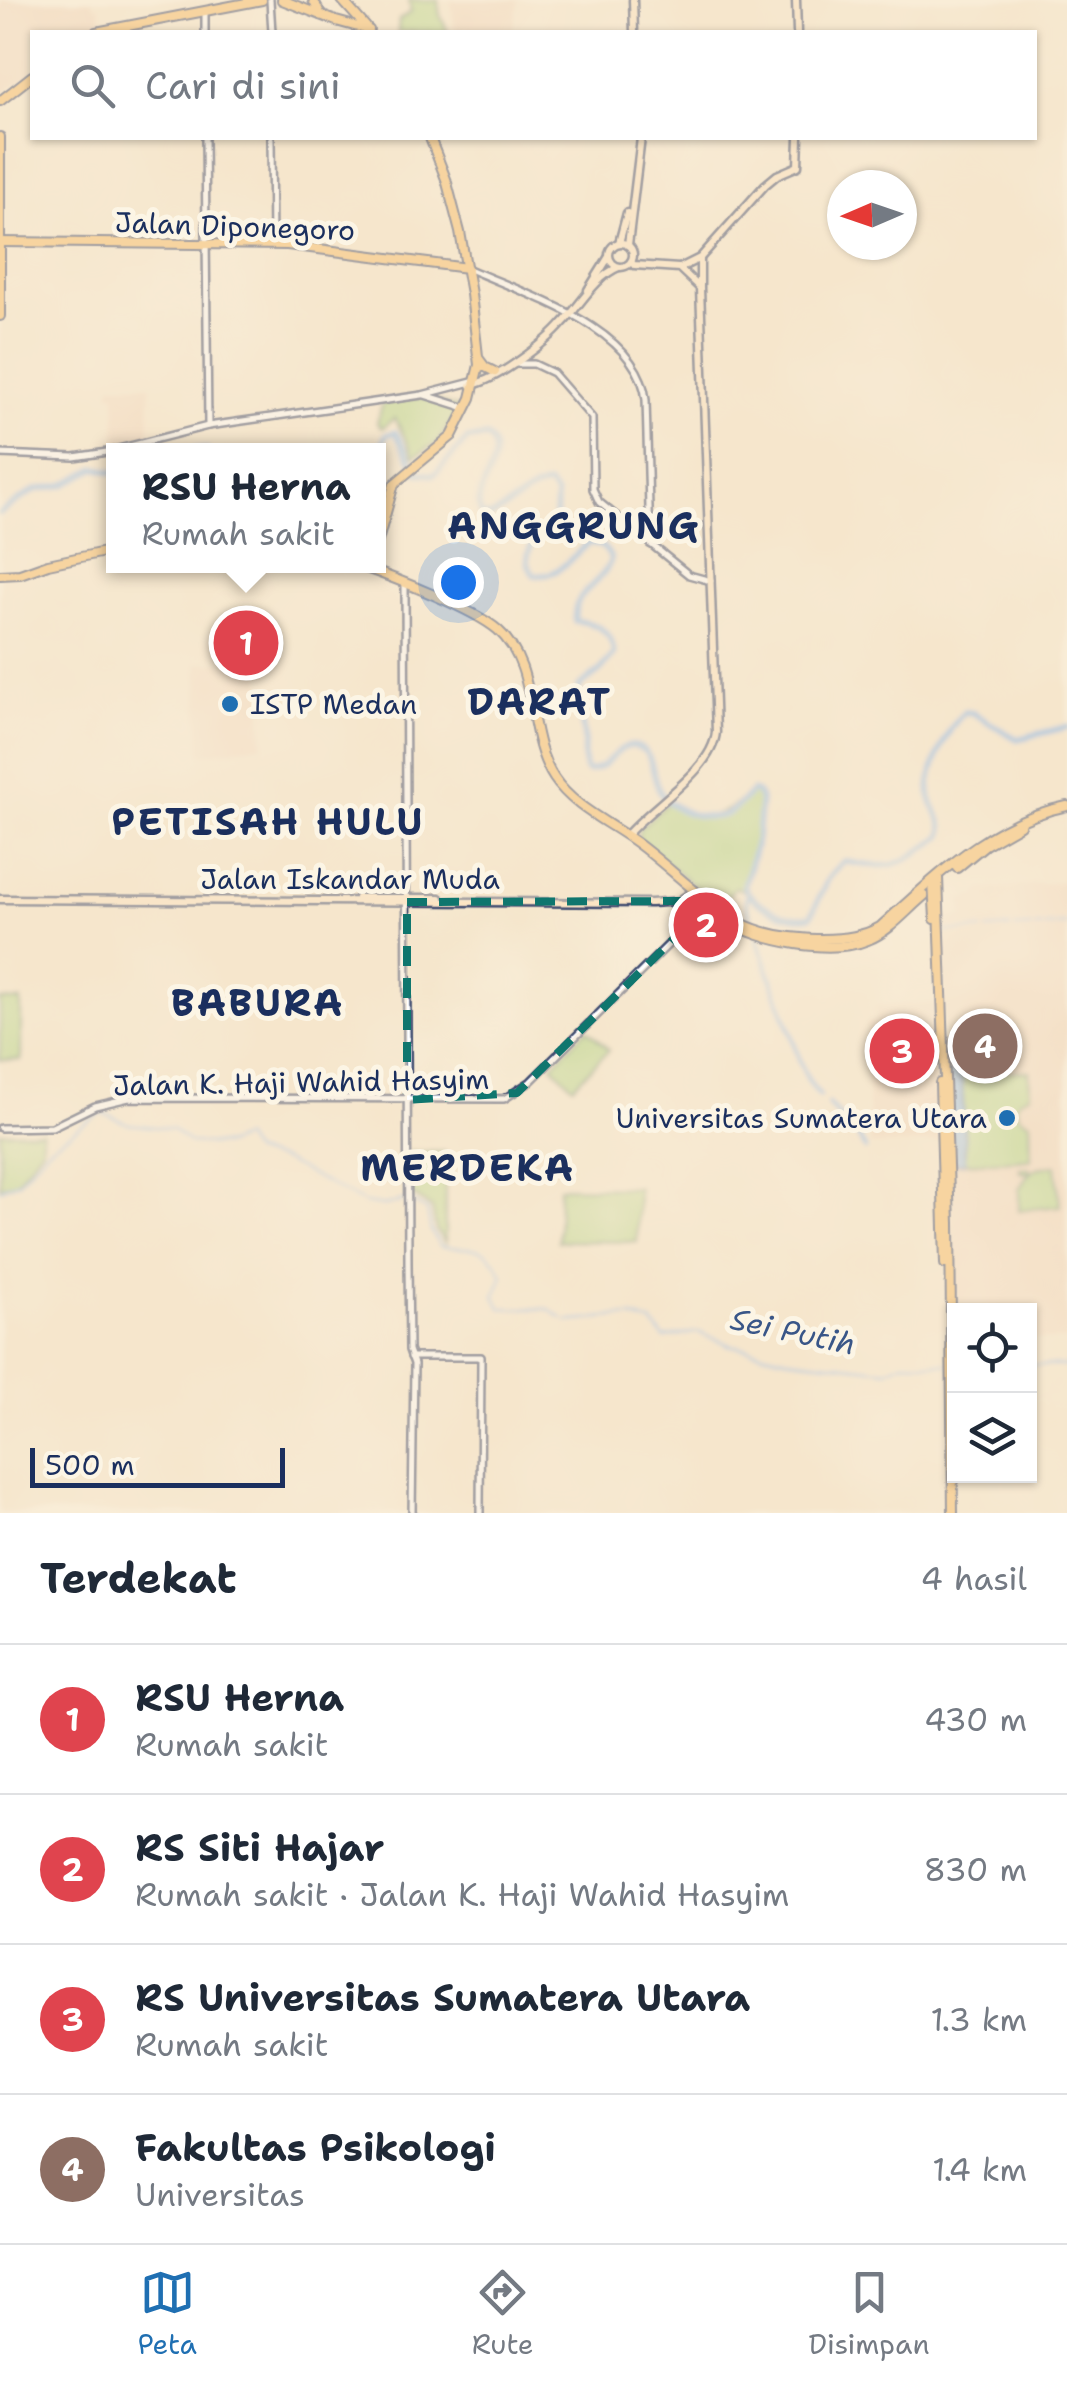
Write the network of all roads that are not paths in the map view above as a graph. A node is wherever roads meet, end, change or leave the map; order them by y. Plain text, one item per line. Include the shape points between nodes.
1 (266, 0) edge
2 (282, 0) edge
3 (313, 0) edge
4 (635, 0) edge
5 (796, 0) edge
6 (346, 4) edge
7 (205, 12) junction
8 (321, 15) junction
9 (336, 22) junction
10 (107, 30) edge
11 (205, 30) edge
12 (272, 30) edge
13 (361, 30) edge
14 (366, 30) edge
15 (636, 30) edge
16 (797, 30) edge
17 (30, 77) edge
18 (1, 99) edge
19 (0, 137) edge
20 (205, 140) edge
21 (271, 140) edge
22 (431, 140) edge
23 (639, 140) edge
24 (799, 140) edge
25 (1, 180) edge
26 (1, 242) edge
27 (204, 244) junction
28 (623, 244) junction
29 (272, 245) junction
30 (609, 256) junction
31 (700, 258) junction
32 (631, 262) junction
33 (619, 267) junction
34 (467, 268) junction
35 (679, 268) junction
36 (700, 288) junction
37 (582, 300) junction
38 (571, 314) junction
39 (0, 316) edge
40 (476, 346) junction
41 (479, 358) junction
42 (512, 364) junction
43 (497, 372) junction
44 (472, 383) junction
45 (422, 395) junction
46 (463, 407) junction
47 (208, 426) junction
48 (141, 443) edge
49 (106, 452) edge
50 (0, 454) edge
51 (424, 457) junction
52 (406, 468) junction
53 (386, 495) edge
54 (386, 511) edge
55 (650, 544) junction
56 (106, 552) edge
57 (380, 573) edge
58 (0, 575) edge
59 (711, 579) junction
60 (405, 585) junction
61 (1067, 808) edge
62 (589, 812) junction
63 (627, 835) junction
64 (938, 881) junction
65 (694, 890) junction
66 (0, 897) edge
67 (922, 898) junction
68 (407, 900) junction
69 (684, 900) junction
70 (937, 900) junction
71 (591, 901) junction
72 (712, 908) junction
73 (697, 916) junction
74 (792, 939) junction
75 (407, 1100) junction
76 (0, 1128) edge
77 (412, 1357) junction
78 (412, 1513) edge
79 (480, 1513) edge
80 (952, 1513) edge

1 - 7 main road
1 - 12 street
2 - 8 main road
3 - 8 main road
4 - 15 main road
5 - 16 main road
6 - 9 main road via 346,17
6 - 14 main road
7 - 10 main road
7 - 11 street
8 - 9 main road
9 - 13 main road
17 - 18 main road
19 - 25 main road
20 - 27 street
21 - 29 street
22 - 34 main road
23 - 28 main road
24 - 31 main road via 799,164 765,185
25 - 26 main road
26 - 27 main road, Jalan Diponegoro
26 - 39 main road
27 - 29 main road, Jalan Diponegoro
27 - 47 street
28 - 30 main road
28 - 32 main road via 632,251
29 - 34 main road, Jalan Diponegoro
30 - 33 main road
30 - 37 main road
31 - 35 main road
31 - 36 main road
32 - 33 main road
32 - 35 main road
33 - 37 main road
34 - 38 street
34 - 40 main road
35 - 36 main road
36 - 59 main road
37 - 38 main road
38 - 42 main road
38 - 55 street via 633,363 645,392
40 - 41 main road
40 - 44 main road
41 - 43 main road
41 - 44 main road
42 - 43 main road
42 - 55 street via 547,369 586,410 593,423 595,495
43 - 44 main road
44 - 45 street
44 - 46 main road
44 - 51 main road via 452,436
45 - 46 street
45 - 47 street
46 - 51 main road via 450,432
47 - 48 street
49 - 50 street
51 - 52 main road
52 - 53 main road
52 - 54 main road
55 - 59 street via 685,572
56 - 58 main road
57 - 60 main road
59 - 63 main road via 716,740 706,760
60 - 62 main road via 501,633 520,666 549,770
60 - 68 street
61 - 64 main road via 1009,824
62 - 63 main road
62 - 65 main road
63 - 65 main road
64 - 67 main road
64 - 70 main road
64 - 70 main road
64 - 74 main road via 873,931
65 - 69 main road
65 - 71 main road, Jalan Iskandar Muda via 672,899
65 - 72 main road
65 - 73 street
65 - 74 main road via 742,924
66 - 68 main road, Jalan Iskandar Muda
67 - 70 main road
67 - 74 main road via 865,942 824,946
68 - 71 main road, Jalan Iskandar Muda
68 - 75 street
69 - 71 main road, Jalan Iskandar Muda
69 - 73 main road via 694,901
70 - 80 main road
72 - 73 street, Jalan K. Haji Wahid Hasyim
72 - 74 main road via 744,931
73 - 75 street, Jalan K. Haji Wahid Hasyim via 516,1092 499,1100
75 - 76 street, Jalan K. Haji Wahid Hasyim via 129,1098 52,1127
75 - 77 street
77 - 78 street
77 - 79 street via 480,1357

